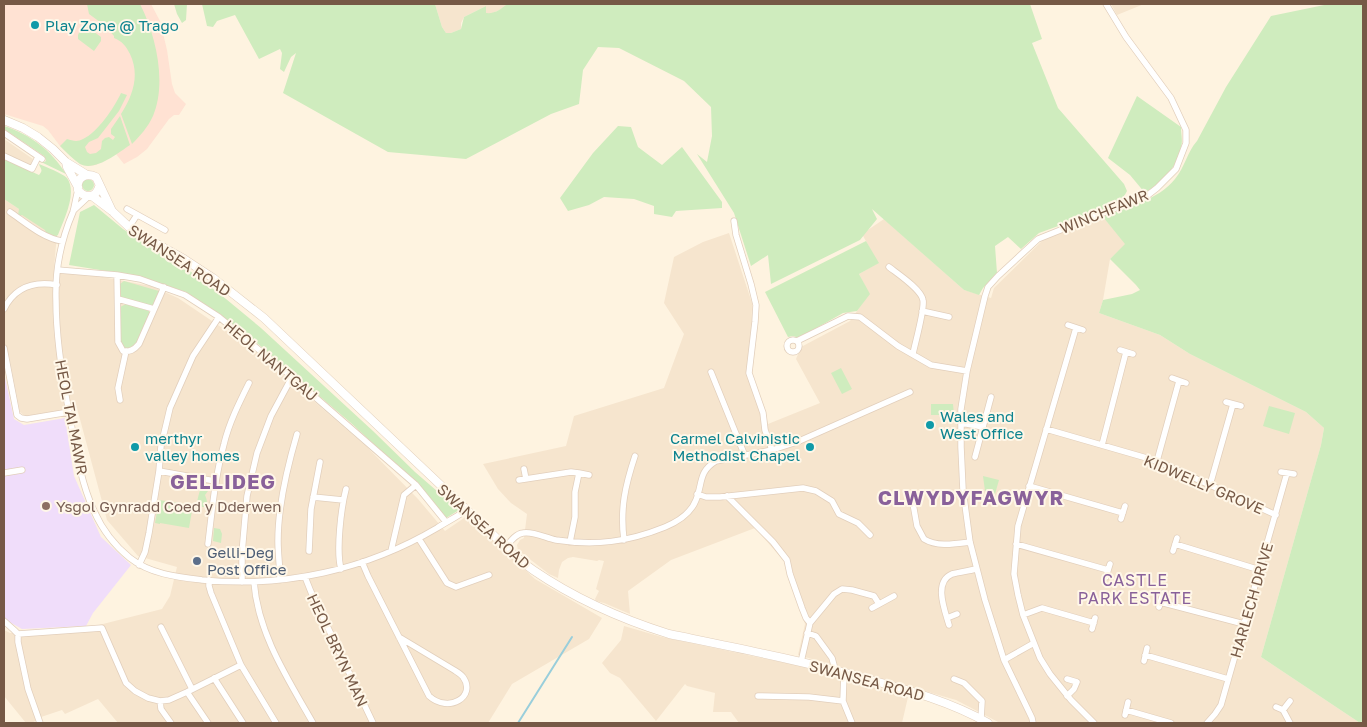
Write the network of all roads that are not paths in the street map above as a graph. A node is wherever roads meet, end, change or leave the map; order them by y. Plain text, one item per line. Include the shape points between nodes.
1 (1106, 4) edge
2 (4, 120) edge
3 (4, 133) edge
4 (4, 156) edge
5 (66, 162) junction
6 (87, 175) junction
7 (99, 187) junction
8 (78, 188) junction
9 (91, 196) junction
10 (127, 209) dead end
11 (74, 210) junction
12 (112, 211) junction
13 (13, 212) dead end
14 (138, 215) junction
15 (734, 221) dead end
16 (129, 227) junction
17 (165, 230) dead end
18 (62, 241) junction
19 (889, 267) dead end
20 (58, 270) junction
21 (117, 275) junction
22 (57, 285) junction
23 (164, 287) junction
24 (118, 299) junction
25 (4, 306) edge
26 (154, 309) junction
27 (922, 311) junction
28 (219, 317) junction
29 (949, 317) dead end
30 (1068, 325) dead end
31 (1076, 328) junction
32 (1083, 330) dead end
33 (797, 341) dead end
34 (126, 351) junction
35 (4, 352) edge
36 (913, 354) junction
37 (1133, 354) dead end
38 (967, 371) junction
39 (711, 372) dead end
40 (292, 376) junction
41 (1172, 378) dead end
42 (1179, 381) junction
43 (249, 383) dead end
44 (1186, 383) dead end
45 (910, 392) dead end
46 (991, 398) dead end
47 (120, 400) dead end
48 (1241, 406) dead end
49 (69, 412) junction
50 (961, 423) junction
51 (983, 427) junction
52 (1046, 430) junction
53 (297, 434) dead end
54 (1102, 445) junction
55 (772, 450) junction
56 (635, 456) dead end
57 (745, 456) junction
58 (975, 457) dead end
59 (1157, 461) junction
60 (320, 462) dead end
61 (22, 470) dead end
62 (524, 470) dead end
63 (159, 471) junction
64 (4, 473) edge
65 (579, 474) junction
66 (1294, 474) dead end
67 (589, 475) dead end
68 (215, 481) junction
69 (416, 485) junction
70 (1210, 485) junction
71 (1029, 486) junction
72 (346, 489) dead end
73 (698, 494) junction
74 (727, 496) junction
75 (313, 497) junction
76 (912, 498) dead end
77 (343, 500) junction
78 (1125, 506) dead end
79 (466, 510) junction
80 (1276, 515) junction
81 (446, 522) junction
82 (870, 535) dead end
83 (419, 538) junction
84 (624, 540) junction
85 (570, 542) junction
86 (970, 542) junction
87 (208, 544) dead end
88 (1016, 544) junction
89 (506, 548) junction
90 (1173, 550) dead end
91 (309, 551) dead end
92 (390, 552) junction
93 (362, 562) junction
94 (139, 565) junction
95 (342, 569) junction
96 (976, 569) junction
97 (1108, 570) dead end
98 (1260, 570) junction
99 (489, 575) dead end
100 (306, 576) junction
101 (209, 580) junction
102 (280, 580) junction
103 (242, 582) junction
104 (254, 582) junction
105 (1163, 593) dead end
106 (894, 596) dead end
107 (879, 604) junction
108 (872, 608) dead end
109 (958, 614) dead end
110 (1023, 614) junction
111 (947, 618) junction
112 (4, 621) edge
113 (810, 623) junction
114 (1094, 623) dead end
115 (1244, 624) junction
116 (949, 625) dead end
117 (162, 627) dead end
118 (807, 632) junction
119 (18, 634) junction
120 (399, 638) junction
121 (1034, 643) junction
122 (1145, 655) dead end
123 (1004, 660) junction
124 (801, 662) junction
125 (242, 665) junction
126 (835, 669) junction
127 (844, 672) junction
128 (214, 678) junction
129 (954, 679) dead end
130 (1067, 679) dead end
131 (1228, 679) junction
132 (190, 691) junction
133 (758, 696) dead end
134 (1067, 696) junction
135 (160, 701) junction
136 (843, 701) junction
137 (1290, 701) dead end
138 (1128, 702) dead end
139 (1276, 707) dead end
140 (1283, 710) junction
141 (981, 719) junction
142 (40, 723) edge
143 (171, 723) edge
144 (208, 723) edge
145 (243, 723) edge
146 (276, 723) edge
147 (313, 723) edge
148 (373, 723) edge
149 (852, 723) edge
150 (988, 723) edge
151 (1033, 723) edge
152 (1094, 723) edge
153 (1171, 723) edge
154 (1207, 723) edge
155 (1290, 723) edge

1 - 38 street, WINCHFAWR via 1171,98 1186,130 1186,143 1176,169 1157,188 1043,236 988,287
2 - 5 street, SWANSEA ROAD via 38,136
3 - 4 street via 40,158 32,169
5 - 6 street, SWANSEA ROAD
5 - 8 street
6 - 7 street, SWANSEA ROAD via 96,177
6 - 8 street via 81,177
7 - 9 street via 98,192
7 - 12 street, SWANSEA ROAD
8 - 9 street, SWANSEA ROAD via 82,195
8 - 11 street, HEOL TAI MAWR
9 - 11 street, HEOL TAI MAWR
9 - 12 street, SWANSEA ROAD
10 - 14 street
11 - 18 street, HEOL TAI MAWR
12 - 16 street, SWANSEA ROAD
13 - 18 street via 45,235
14 - 16 street
14 - 17 street
15 - 55 street via 756,305 749,373
16 - 79 street, SWANSEA ROAD via 184,258 264,318
18 - 20 street, HEOL TAI MAWR
19 - 27 street via 917,290 923,299
20 - 21 street, HEOL NANTGAU
20 - 22 street, HEOL TAI MAWR
21 - 23 street, HEOL NANTGAU
21 - 24 street
22 - 25 street via 30,285 20,289
22 - 49 street, HEOL TAI MAWR via 58,338
23 - 26 street
23 - 28 street, HEOL NANTGAU via 185,295
24 - 26 street
24 - 34 street via 118,342
26 - 34 street via 139,344 135,349
27 - 29 street
27 - 36 street
28 - 40 street, HEOL NANTGAU
28 - 63 street via 193,356 170,408
30 - 31 street
31 - 32 street
31 - 52 street
33 - 36 street via 848,316 860,317
34 - 47 street via 118,388
35 - 49 street via 17,415 27,419
36 - 38 street via 931,365
37 - 54 street via 1123,351
38 - 50 street, WINCHFAWR
39 - 57 street
40 - 69 street, HEOL NANTGAU
40 - 103 street via 271,416 257,453 247,496
41 - 42 street
42 - 44 street
42 - 59 street
43 - 68 street via 233,416
45 - 55 street
46 - 51 street
48 - 70 street via 1230,403
49 - 94 street, HEOL TAI MAWR via 93,510 115,543
50 - 51 street
50 - 86 street, WINCHFAWR via 963,490
51 - 58 street
52 - 54 street, KIDWELLY GROVE
52 - 71 street
53 - 102 street via 281,502
54 - 59 street, KIDWELLY GROVE
55 - 57 street
56 - 84 street via 622,504
57 - 73 street via 709,465
59 - 70 street, KIDWELLY GROVE
60 - 75 street
61 - 64 street
62 - 65 street via 523,480 571,472
63 - 68 street
63 - 94 street via 147,543
65 - 67 street
65 - 85 street
66 - 80 street, HARLECH DRIVE via 1284,472
68 - 87 street
69 - 81 street, HEOL NANTGAU
69 - 92 street via 404,495
70 - 80 street, KIDWELLY GROVE
71 - 78 street via 1122,516
71 - 88 street
72 - 77 street
73 - 74 street
73 - 84 street via 694,504 678,520
74 - 82 street via 803,488 816,491 832,501 839,514 858,523
74 - 113 street via 787,560
75 - 77 street
75 - 91 street
76 - 86 street via 917,526 924,539 936,544
77 - 95 street via 339,561
79 - 81 street, HEOL TAI MAWR
79 - 89 street, SWANSEA ROAD
80 - 98 street, HARLECH DRIVE
81 - 83 street, HEOL TAI MAWR
83 - 92 street, HEOL TAI MAWR
83 - 99 street via 447,583 456,587
84 - 85 street via 594,544
85 - 89 street via 522,533
86 - 96 street, WINCHFAWR
88 - 97 street
88 - 110 street via 1014,574
89 - 124 street, SWANSEA ROAD via 558,586 645,626
90 - 98 street via 1176,541
92 - 93 street, HEOL TAI MAWR
93 - 95 street, HEOL TAI MAWR
93 - 120 street
94 - 101 street, HEOL TAI MAWR via 169,575
95 - 100 street, HEOL TAI MAWR
96 - 111 street via 946,578 941,592
96 - 123 street, WINCHFAWR
98 - 115 street, HARLECH DRIVE
100 - 102 street, HEOL TAI MAWR
100 - 148 street, HEOL BRYN MAN via 310,592
101 - 103 street, HEOL TAI MAWR
101 - 125 street via 211,593
102 - 104 street, HEOL TAI MAWR
103 - 104 street, HEOL TAI MAWR
104 - 147 street via 275,654
105 - 115 street via 1159,605
106 - 107 street
107 - 108 street
107 - 113 street via 874,596 842,589
109 - 111 street
110 - 114 street via 1042,608
110 - 121 street
111 - 116 street
112 - 119 street
113 - 118 street
115 - 131 street, HARLECH DRIVE
117 - 132 street
118 - 124 street
118 - 126 street via 816,636 832,658
119 - 135 street via 102,628 126,684 148,698
119 - 142 street via 28,689
120 - 120 street via 429,696 449,704 464,696 467,687 463,676
121 - 123 street
121 - 134 street via 1040,658
122 - 131 street
123 - 151 street, WINCHFAWR
124 - 126 street, SWANSEA ROAD
125 - 128 street
125 - 146 street
126 - 127 street, SWANSEA ROAD
127 - 136 street
127 - 141 street, SWANSEA ROAD via 922,694
128 - 132 street
128 - 145 street
129 - 141 street via 964,682 982,701
130 - 134 street via 1077,682
131 - 154 street, HARLECH DRIVE via 1221,705
132 - 135 street
132 - 144 street
133 - 136 street
134 - 152 street
135 - 143 street via 161,709
136 - 149 street
137 - 140 street
138 - 153 street via 1125,712
139 - 140 street
140 - 155 street
141 - 150 street, SWANSEA ROAD

